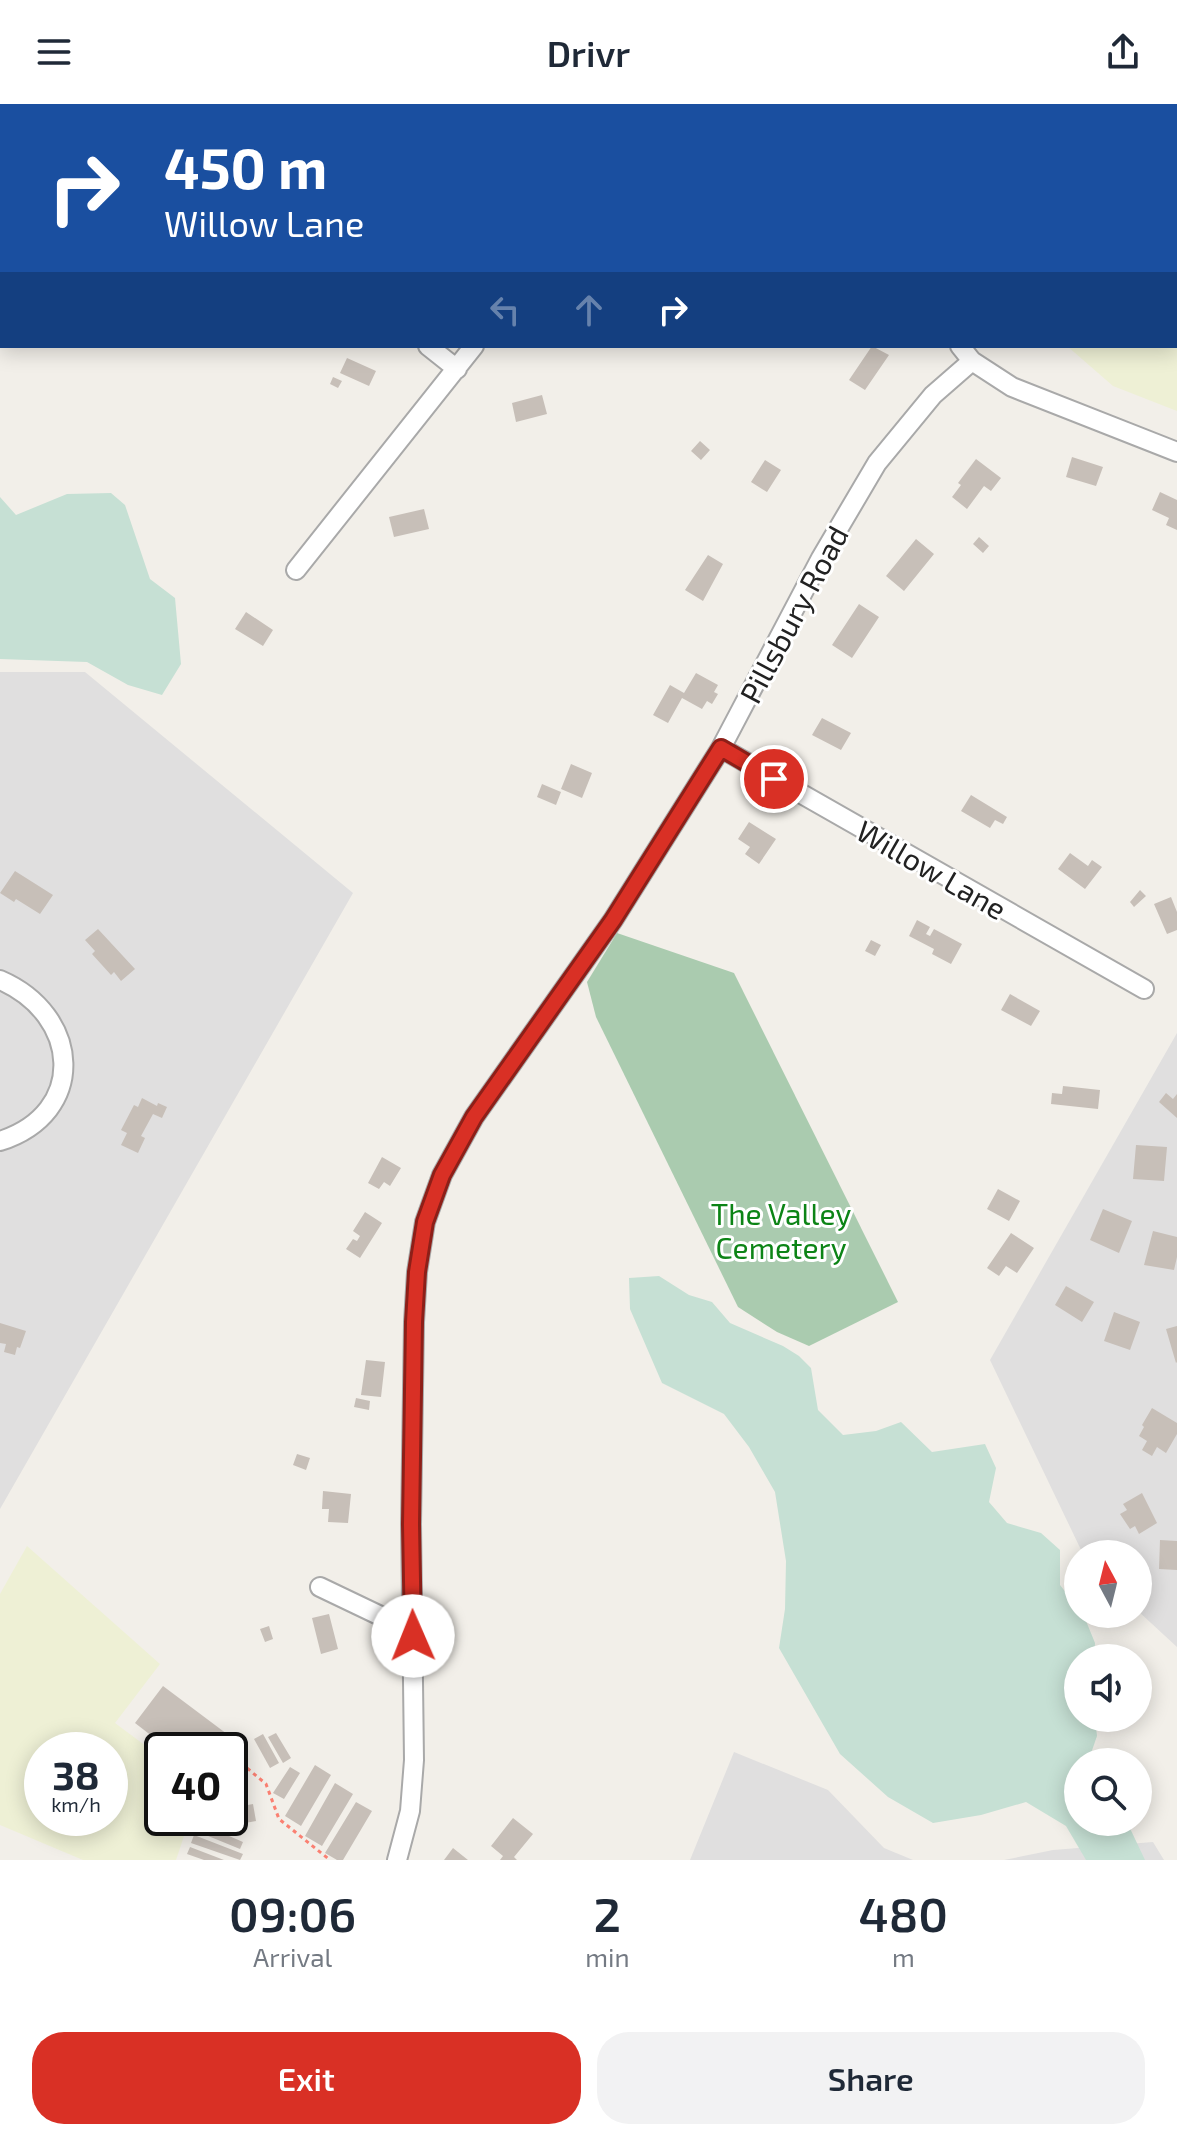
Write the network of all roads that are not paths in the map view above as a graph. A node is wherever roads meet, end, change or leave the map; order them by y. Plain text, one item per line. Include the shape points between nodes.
1 (431, 348) edge
2 (473, 348) edge
3 (966, 354) edge
4 (457, 369) junction
5 (1177, 452) edge
6 (296, 570) dead end
7 (721, 748) junction
8 (0, 980) edge
9 (1144, 989) dead end
10 (0, 1141) edge
11 (320, 1587) dead end
12 (413, 1636) junction
13 (397, 1860) edge

1 - 4 street
2 - 4 street
3 - 5 street, Pillsbury Road via 1012,387
3 - 7 street, Pillsbury Road via 877,463
4 - 6 street
7 - 9 street, Willow Lane
7 - 12 street, Pillsbury Road via 613,920 474,1117 442,1175 425,1222 414,1322
8 - 10 street via 44,1009 54,1023 63,1064 59,1089 40,1118
11 - 12 street
12 - 13 street, Pillsbury Road via 414,1760 410,1811

